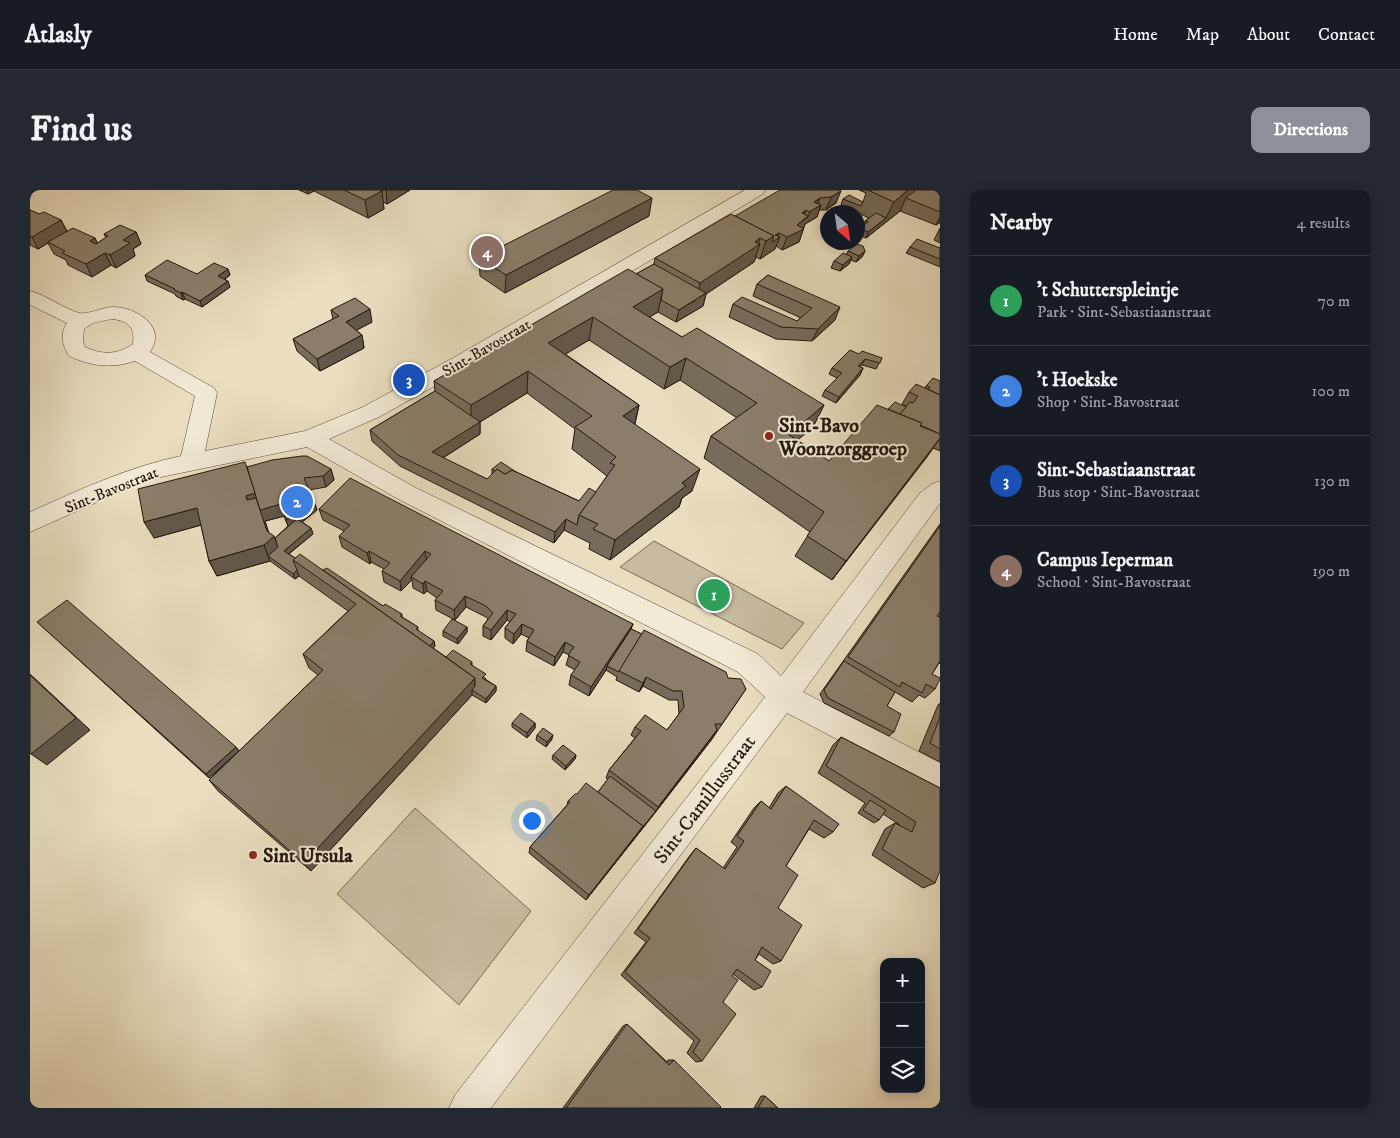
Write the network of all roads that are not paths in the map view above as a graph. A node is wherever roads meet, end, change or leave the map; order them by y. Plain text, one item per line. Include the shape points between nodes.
1 (757, 190) edge
2 (30, 297) edge
3 (80, 321) junction
4 (136, 353) junction
5 (310, 438) junction
6 (191, 463) junction
7 (940, 490) edge
8 (30, 523) edge
9 (783, 696) junction
10 (940, 779) edge
11 (468, 1108) edge

1 - 5 street, Sint-Bavostraat via 460,363 371,412
2 - 3 street
3 - 4 street via 71,332 76,351 107,361
3 - 4 street via 112,313 132,316 144,331 143,347
4 - 6 street via 206,393
5 - 6 street, Sint-Bavostraat
5 - 9 street via 408,494 748,663
6 - 8 street, Sint-Bavostraat via 158,469 123,481
7 - 9 street, Sint-Camillusstraat via 929,499
9 - 10 street
9 - 11 street, Sint-Camillusstraat

